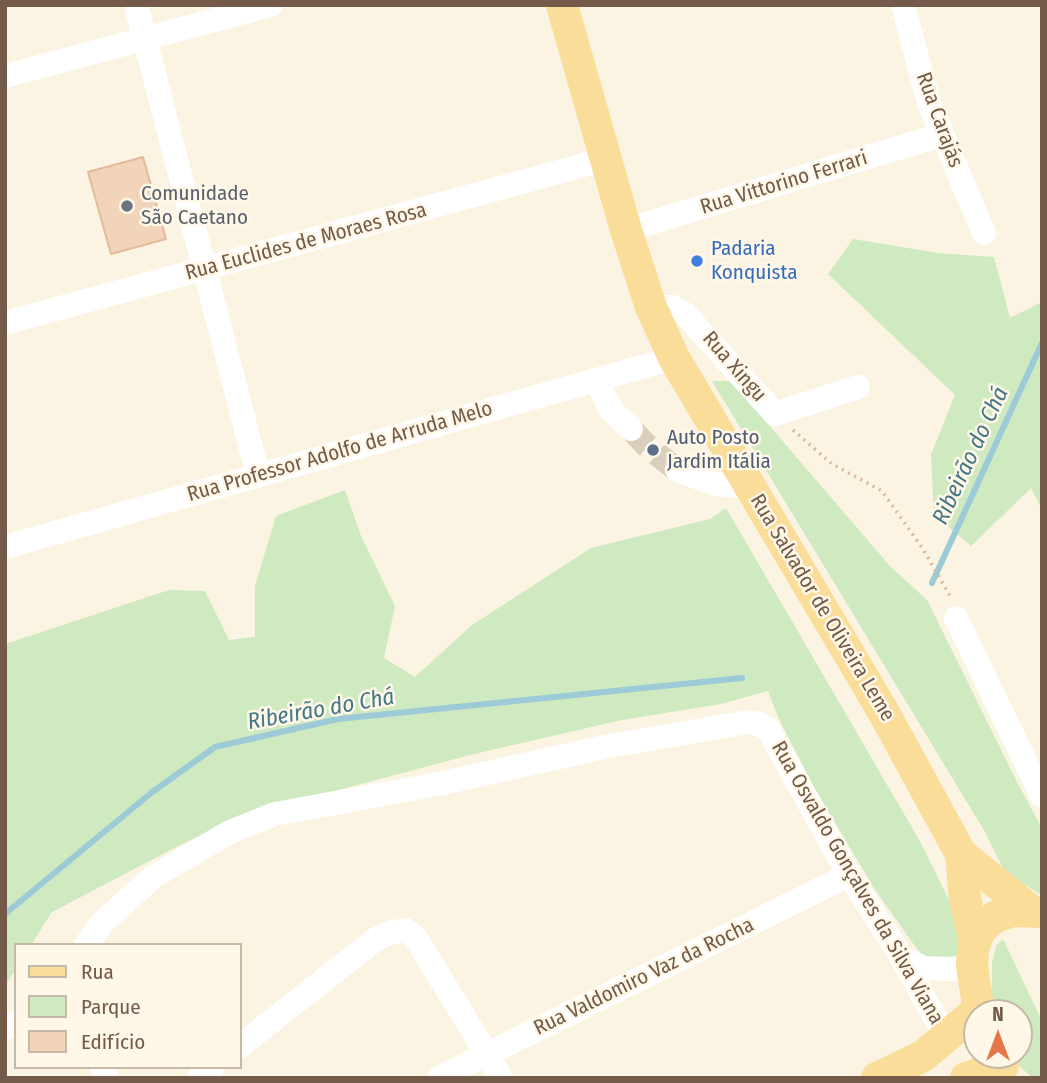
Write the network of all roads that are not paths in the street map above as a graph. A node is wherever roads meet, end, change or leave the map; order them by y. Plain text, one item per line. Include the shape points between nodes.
1 (136, 5) edge
2 (271, 5) edge
3 (903, 5) edge
4 (569, 7) edge
5 (145, 39) junction
6 (5, 76) edge
7 (941, 135) junction
8 (606, 159) junction
9 (626, 230) junction
10 (984, 233) dead end
11 (205, 269) junction
12 (651, 307) junction
13 (5, 323) edge
14 (674, 358) junction
15 (596, 380) junction
16 (858, 387) dead end
17 (631, 429) tunnel mouth
18 (677, 470) tunnel mouth
19 (258, 475) junction
20 (750, 487) junction
21 (5, 547) edge
22 (956, 618) dead end
23 (1041, 793) edge
24 (961, 854) junction
25 (849, 875) junction
26 (1036, 911) edge
27 (87, 943) edge
28 (973, 954) junction
29 (901, 957) junction
30 (978, 999) edge
31 (963, 1025) edge
32 (946, 1038) junction
33 (242, 1044) edge
34 (487, 1055) junction
35 (994, 1069) edge
36 (968, 1077) edge
37 (439, 1078) edge
38 (501, 1078) edge
39 (877, 1078) edge

1 - 5 street
2 - 5 street
3 - 7 street, Rua Carajás
4 - 8 main road, Rua Salvador de Oliveira Leme
5 - 6 street
5 - 11 street
7 - 9 street, Rua Vittorino Ferrari
7 - 10 street, Rua Carajás
8 - 9 main road, Rua Salvador de Oliveira Leme
8 - 11 street, Rua Euclides de Moraes Rosa
9 - 12 main road, Rua Salvador de Oliveira Leme
11 - 13 street, Rua Euclides de Moraes Rosa
11 - 19 street
12 - 14 main road, Rua Salvador de Oliveira Leme
12 - 16 street, Rua Xingu via 673,307 685,314 775,414
14 - 15 street, Rua Professor Adolfo de Arruda Melo
14 - 20 main road, Rua Salvador de Oliveira Leme
15 - 17 street via 611,410
15 - 19 street, Rua Professor Adolfo de Arruda Melo
18 - 20 street via 716,484
19 - 21 street, Rua Professor Adolfo de Arruda Melo
20 - 24 main road, Rua Salvador de Oliveira Leme via 884,713
22 - 23 street
24 - 26 main road
24 - 28 main road
25 - 27 street, Rua Osvaldo Gonçalves da Silva Viana via 768,729 748,722 275,814 228,833 153,877 103,922
25 - 29 street, Rua Osvaldo Gonçalves da Silva Viana
25 - 34 street, Rua Valdomiro Vaz da Rocha
26 - 28 main road via 995,917 980,930
28 - 29 street via 951,969 924,968
28 - 30 main road
29 - 32 street, Rua Osvaldo Gonçalves da Silva Viana
31 - 32 main road
32 - 39 main road via 923,1056
33 - 34 street via 376,939 406,930 416,938
34 - 37 street, Rua Valdomiro Vaz da Rocha
34 - 38 street
35 - 36 main road

